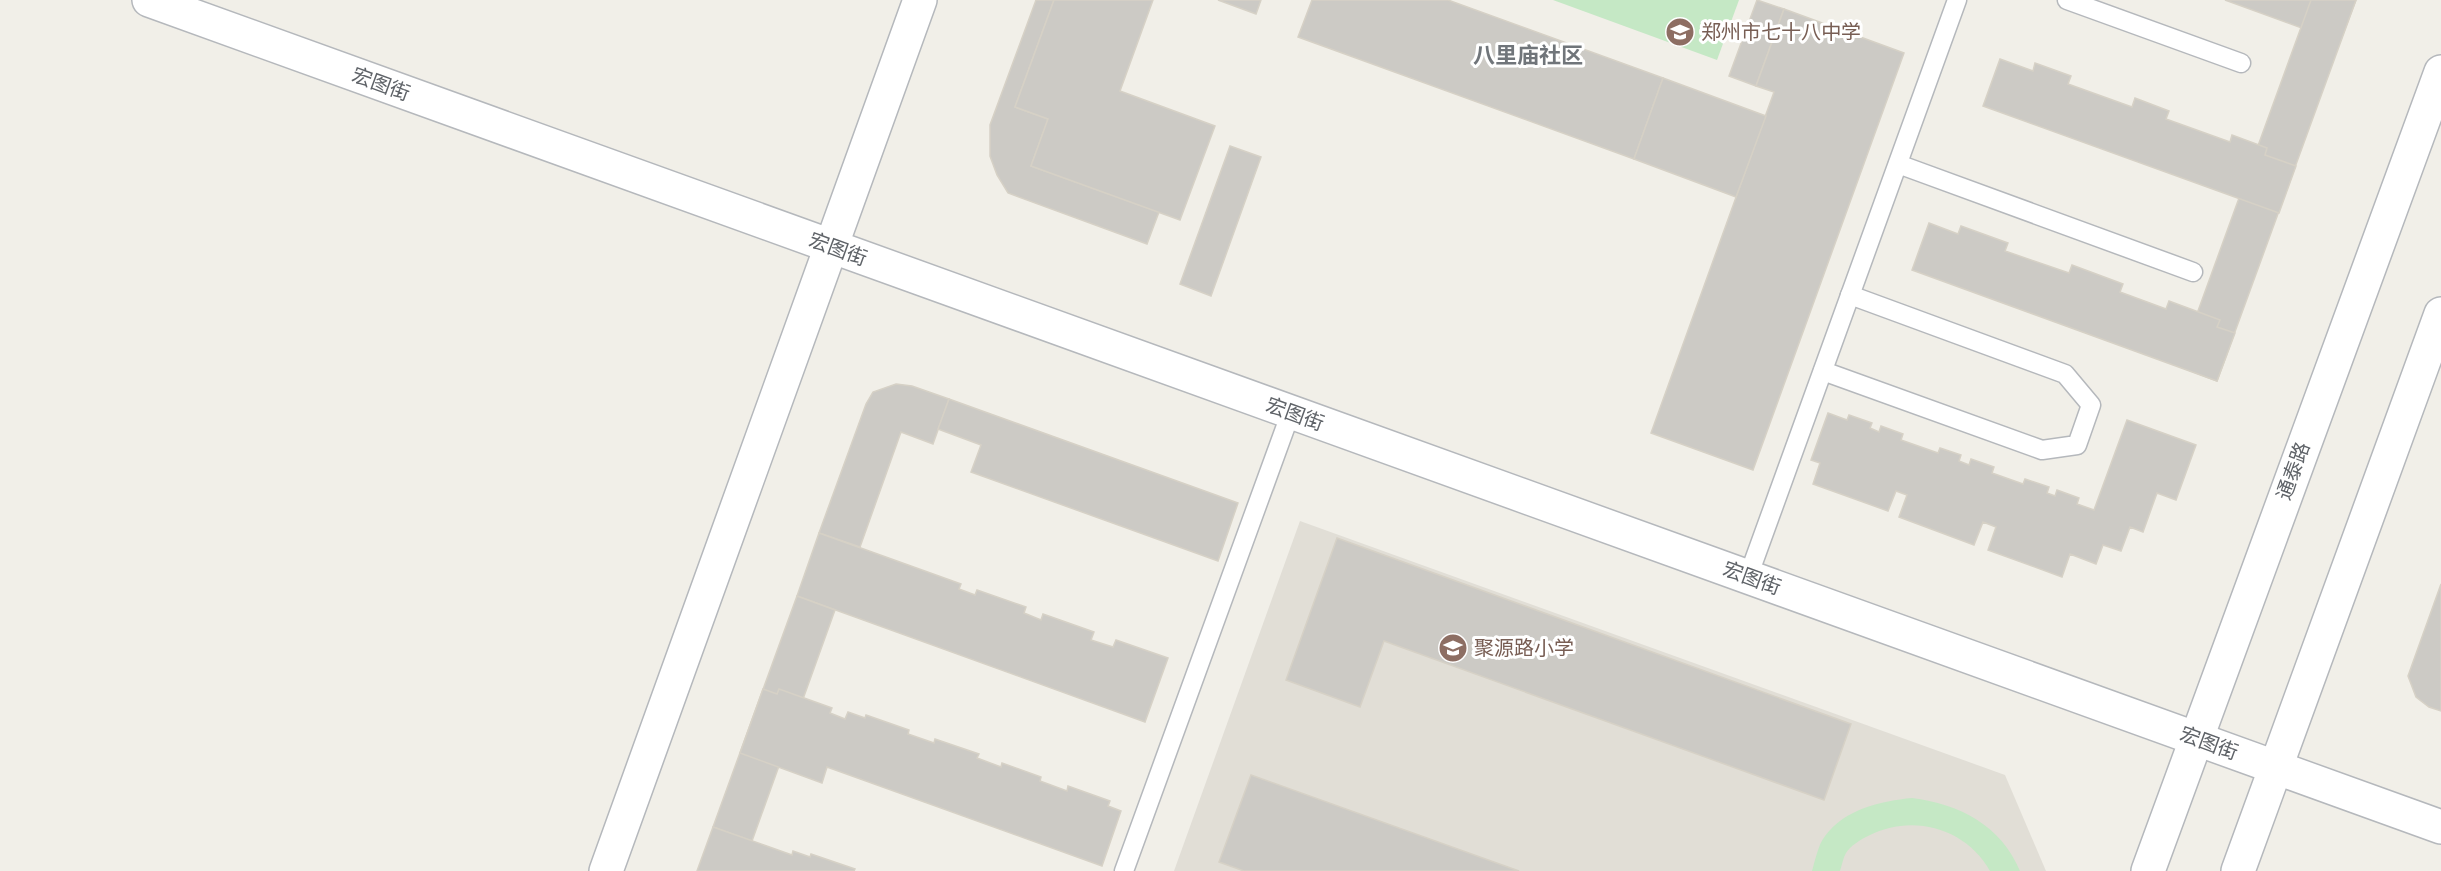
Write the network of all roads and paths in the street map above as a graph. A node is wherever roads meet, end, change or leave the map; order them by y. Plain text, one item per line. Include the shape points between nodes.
1 (149, 0) edge
2 (920, 0) edge
3 (1957, 0) edge
4 (2067, 0) edge
5 (2241, 63) dead end
6 (2441, 72) edge
7 (1898, 164) junction
8 (831, 246) junction
9 (2193, 272) dead end
10 (1850, 296) junction
11 (2441, 314) edge
12 (1822, 371) junction
13 (1291, 412) junction
14 (1748, 577) junction
15 (2196, 739) junction
16 (2275, 767) junction
17 (2441, 827) edge
18 (606, 871) edge
19 (1124, 871) edge
20 (2148, 871) edge
21 (2238, 871) edge

1 - 8 street, 宏图街
2 - 8 street
3 - 7 lane
4 - 5 lane
6 - 15 street, 通泰路
7 - 9 lane
7 - 10 lane
8 - 13 street, 宏图街
8 - 18 street
10 - 12 lane
10 - 12 lane via 2065,374 2091,405 2077,445 2043,450
11 - 16 street
12 - 14 lane
13 - 14 street, 宏图街
13 - 19 lane
14 - 15 street, 宏图街
15 - 16 street, 宏图街
15 - 20 street, 通泰路
16 - 17 street, 宏图街
16 - 21 street

